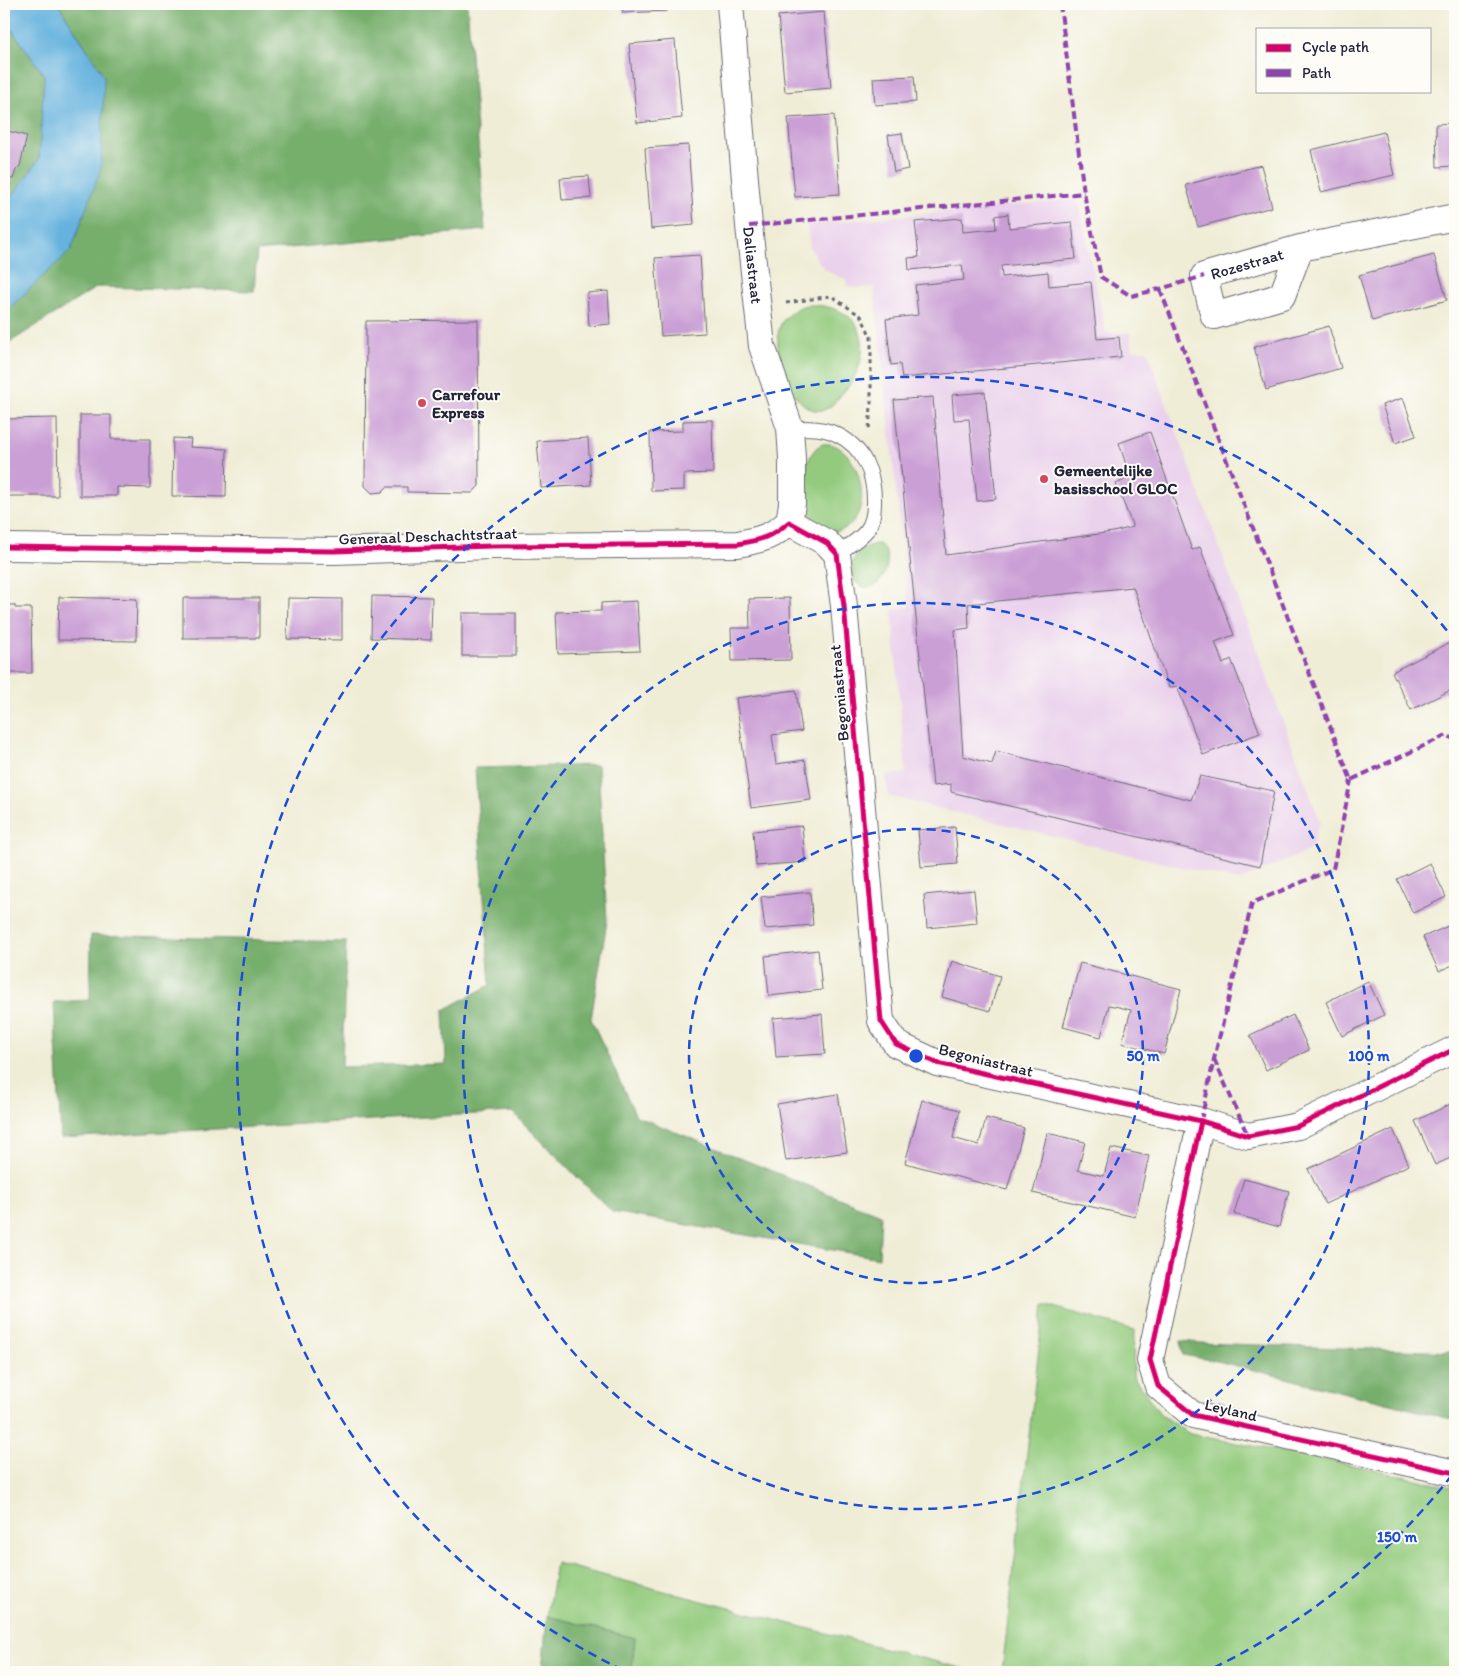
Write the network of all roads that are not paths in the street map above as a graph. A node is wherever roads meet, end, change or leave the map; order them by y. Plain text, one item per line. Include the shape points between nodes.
1 (730, 4) edge
2 (1455, 217) edge
3 (1300, 248) dead end
4 (790, 428) junction
5 (789, 522) junction
6 (4, 547) edge
7 (837, 554) junction
8 (1455, 1049) edge
9 (1201, 1122) junction
10 (1455, 1473) edge

1 - 4 street, Daliastraat via 762,346
2 - 3 street, Rozestraat
4 - 5 street, Daliastraat via 792,504
4 - 7 lane via 834,432 846,439 858,449 872,476 874,513 868,529
5 - 6 street, Generaal Deschachtstraat via 775,534 738,544 334,551
5 - 7 street via 827,543
7 - 9 street, Begoniastraat via 880,1021 896,1044 937,1063
8 - 9 street, Begoniastraat via 1298,1126 1248,1136
9 - 10 street, Leyland via 1150,1360 1158,1386 1193,1415

